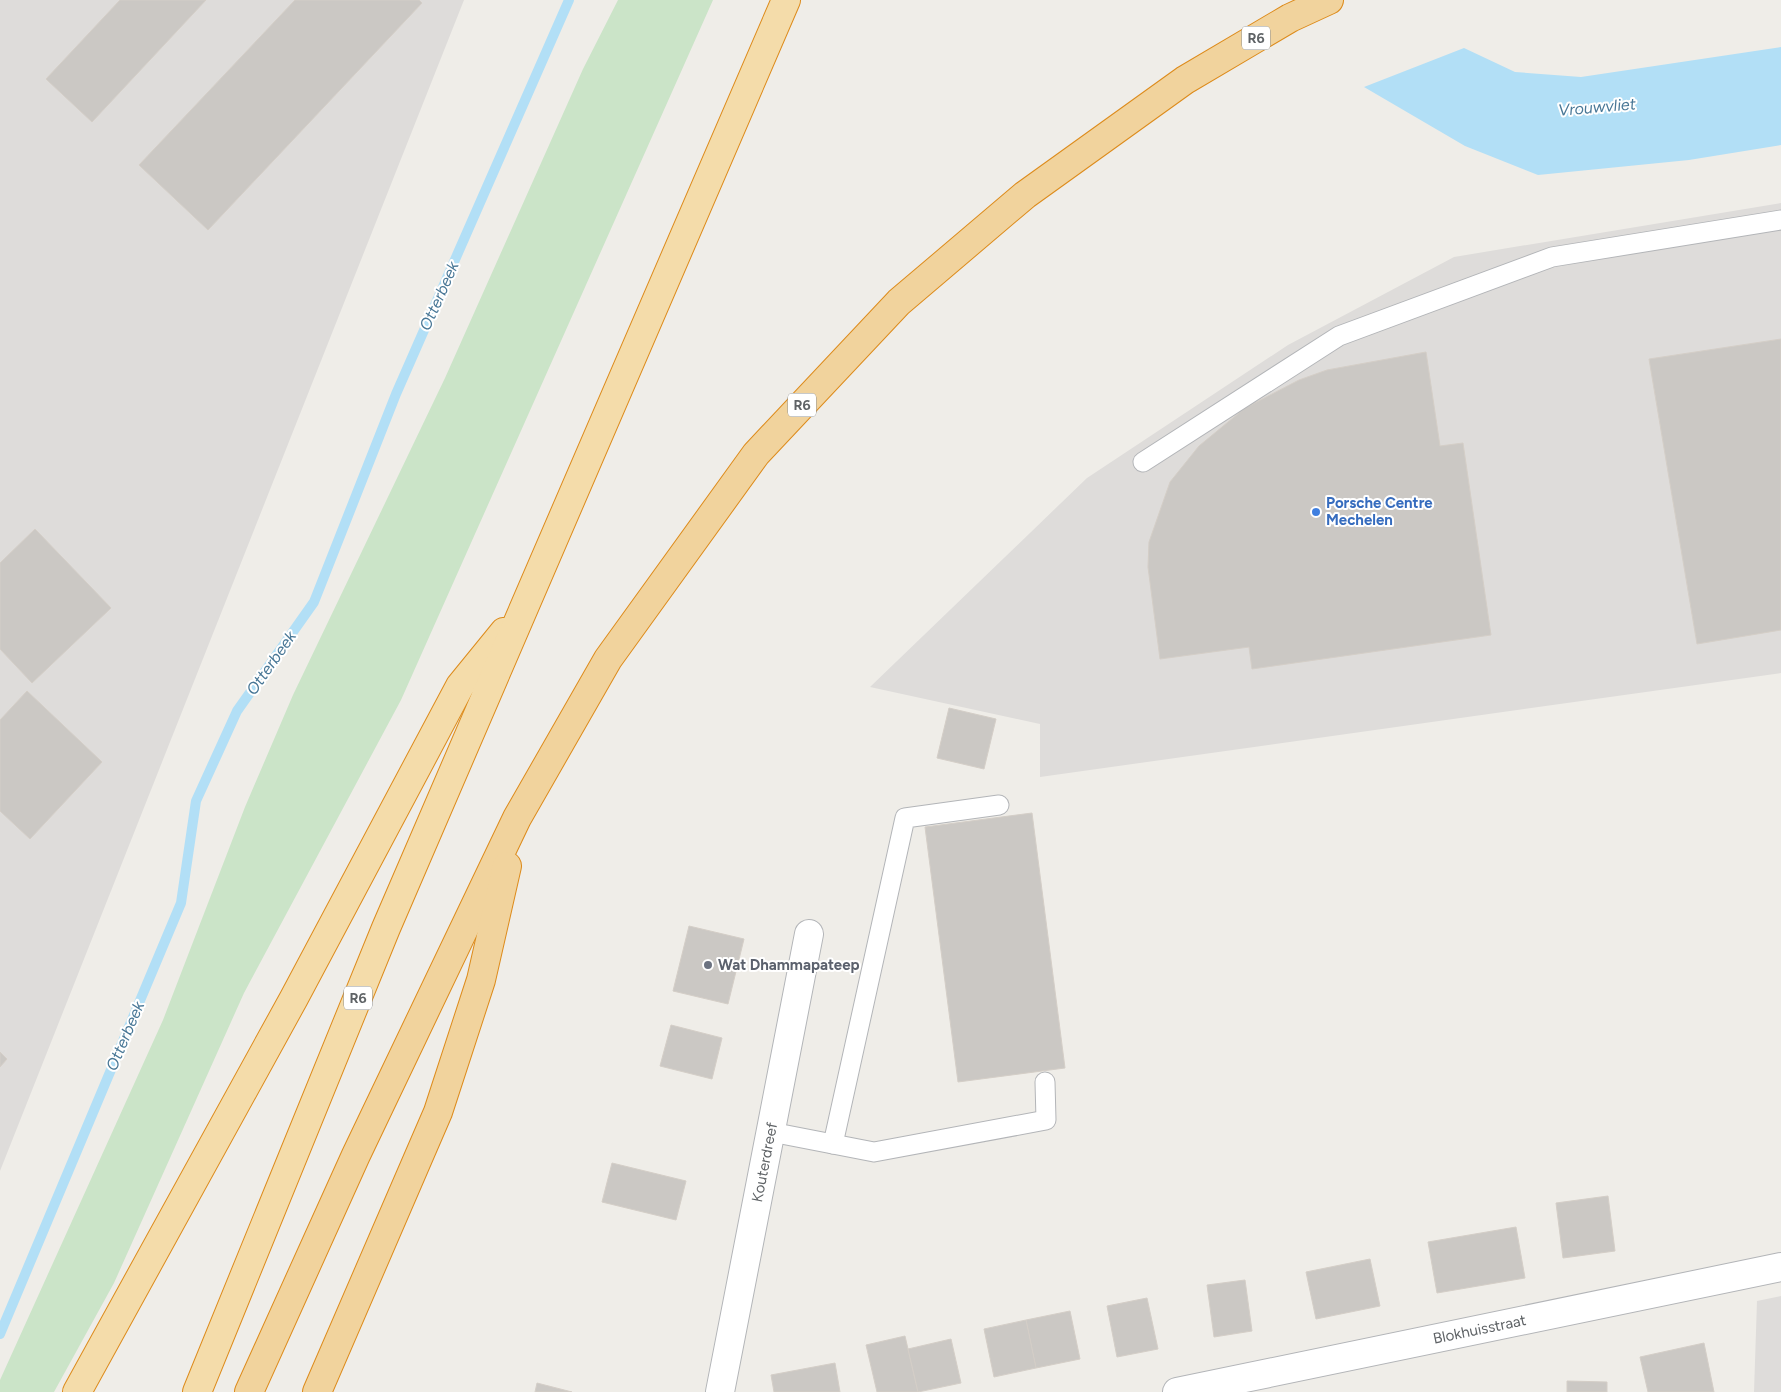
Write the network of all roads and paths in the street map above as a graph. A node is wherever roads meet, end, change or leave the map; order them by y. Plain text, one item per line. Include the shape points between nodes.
1 (786, 0) edge
2 (1329, 0) edge
3 (1781, 220) edge
4 (1143, 462) dead end
5 (526, 606) junction
6 (999, 805) dead end
7 (517, 818) junction
8 (809, 934) dead end
9 (1045, 1082) dead end
10 (771, 1132) junction
11 (834, 1144) junction
12 (1781, 1267) edge
13 (77, 1392) edge
14 (197, 1392) edge
15 (249, 1392) edge
16 (317, 1392) edge
17 (720, 1392) edge
18 (1177, 1392) edge

1 - 5 highway, R6
2 - 7 highway, R6 via 1290,18 1186,80 1025,195 899,302 756,454 608,659
3 - 4 lane via 1552,257 1339,336
5 - 13 highway via 460,686 289,1007
5 - 14 highway, R6 via 386,928
6 - 11 lane via 905,818
7 - 15 highway, R6 via 356,1155
7 - 16 highway via 481,980 438,1112
8 - 10 street, Kouterdreef
9 - 11 lane via 1046,1120 874,1152
10 - 11 lane
10 - 17 street, Kouterdreef
12 - 18 street, Blokhuisstraat

